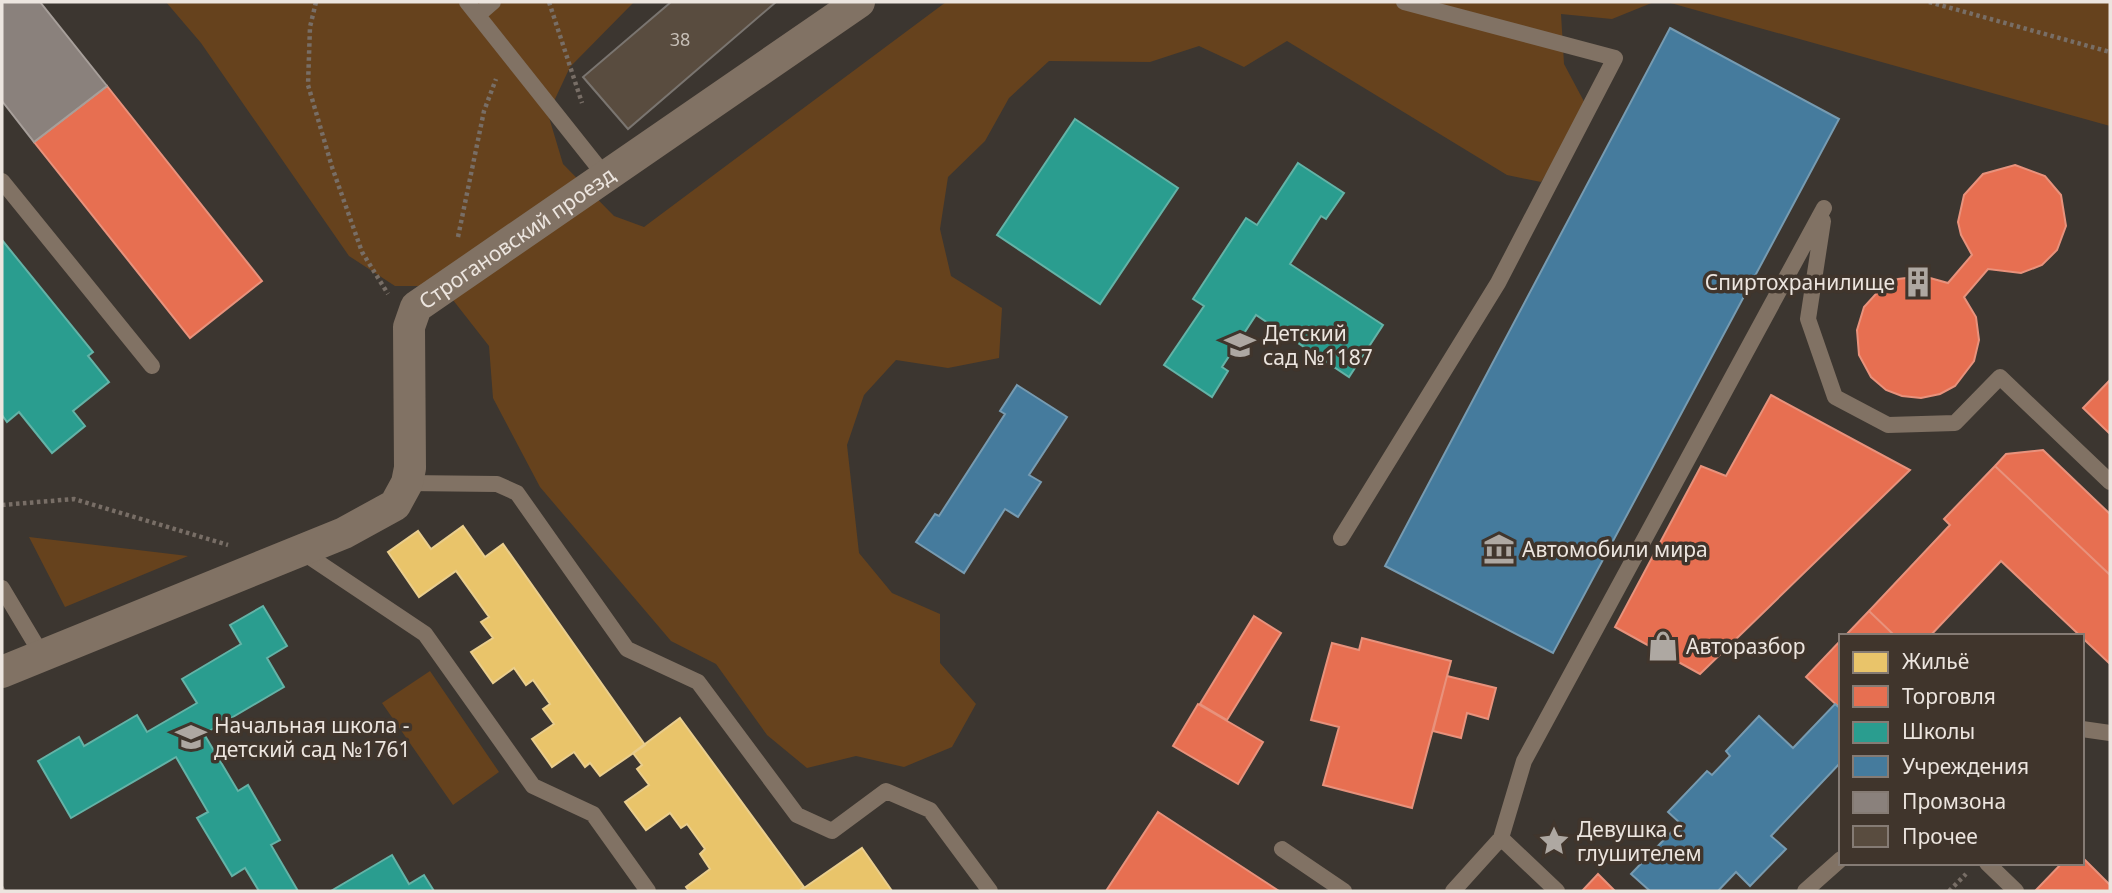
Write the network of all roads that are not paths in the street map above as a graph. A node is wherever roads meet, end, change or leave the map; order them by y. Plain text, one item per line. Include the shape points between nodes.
1 (493, 2) edge
2 (859, 2) edge
3 (1404, 2) edge
4 (473, 8) edge
5 (606, 177) junction
6 (2, 181) edge
7 (152, 366) dead end
8 (2110, 482) edge
9 (407, 483) junction
10 (1341, 538) dead end
11 (289, 556) junction
12 (2, 588) edge
13 (42, 656) junction
14 (2, 671) edge
15 (2084, 729) edge
16 (2110, 733) edge
17 (1501, 838) junction
18 (1282, 849) dead end
19 (1839, 861) edge
20 (1989, 865) edge
21 (648, 891) edge
22 (990, 891) edge
23 (1344, 891) edge
24 (1453, 891) edge
25 (1557, 891) edge
26 (1805, 891) edge
27 (2016, 891) edge

1 - 4 lane
2 - 5 street, Строгановский проезд
3 - 10 lane via 1615,58 1498,284
4 - 5 lane
5 - 9 street, Строгановский проезд via 416,307 409,327
6 - 7 lane
8 - 17 lane via 2000,377 1955,423 1888,425 1835,397 1808,319 1824,208 1524,761
9 - 11 street via 395,505
9 - 22 lane via 497,484 517,493 627,649 698,682 797,815 832,831 886,791 930,810
11 - 13 street
11 - 21 lane via 425,634 533,786 593,814
12 - 13 lane
13 - 14 street
15 - 16 lane
17 - 24 lane
17 - 25 lane
18 - 23 lane
19 - 26 lane
20 - 27 lane

